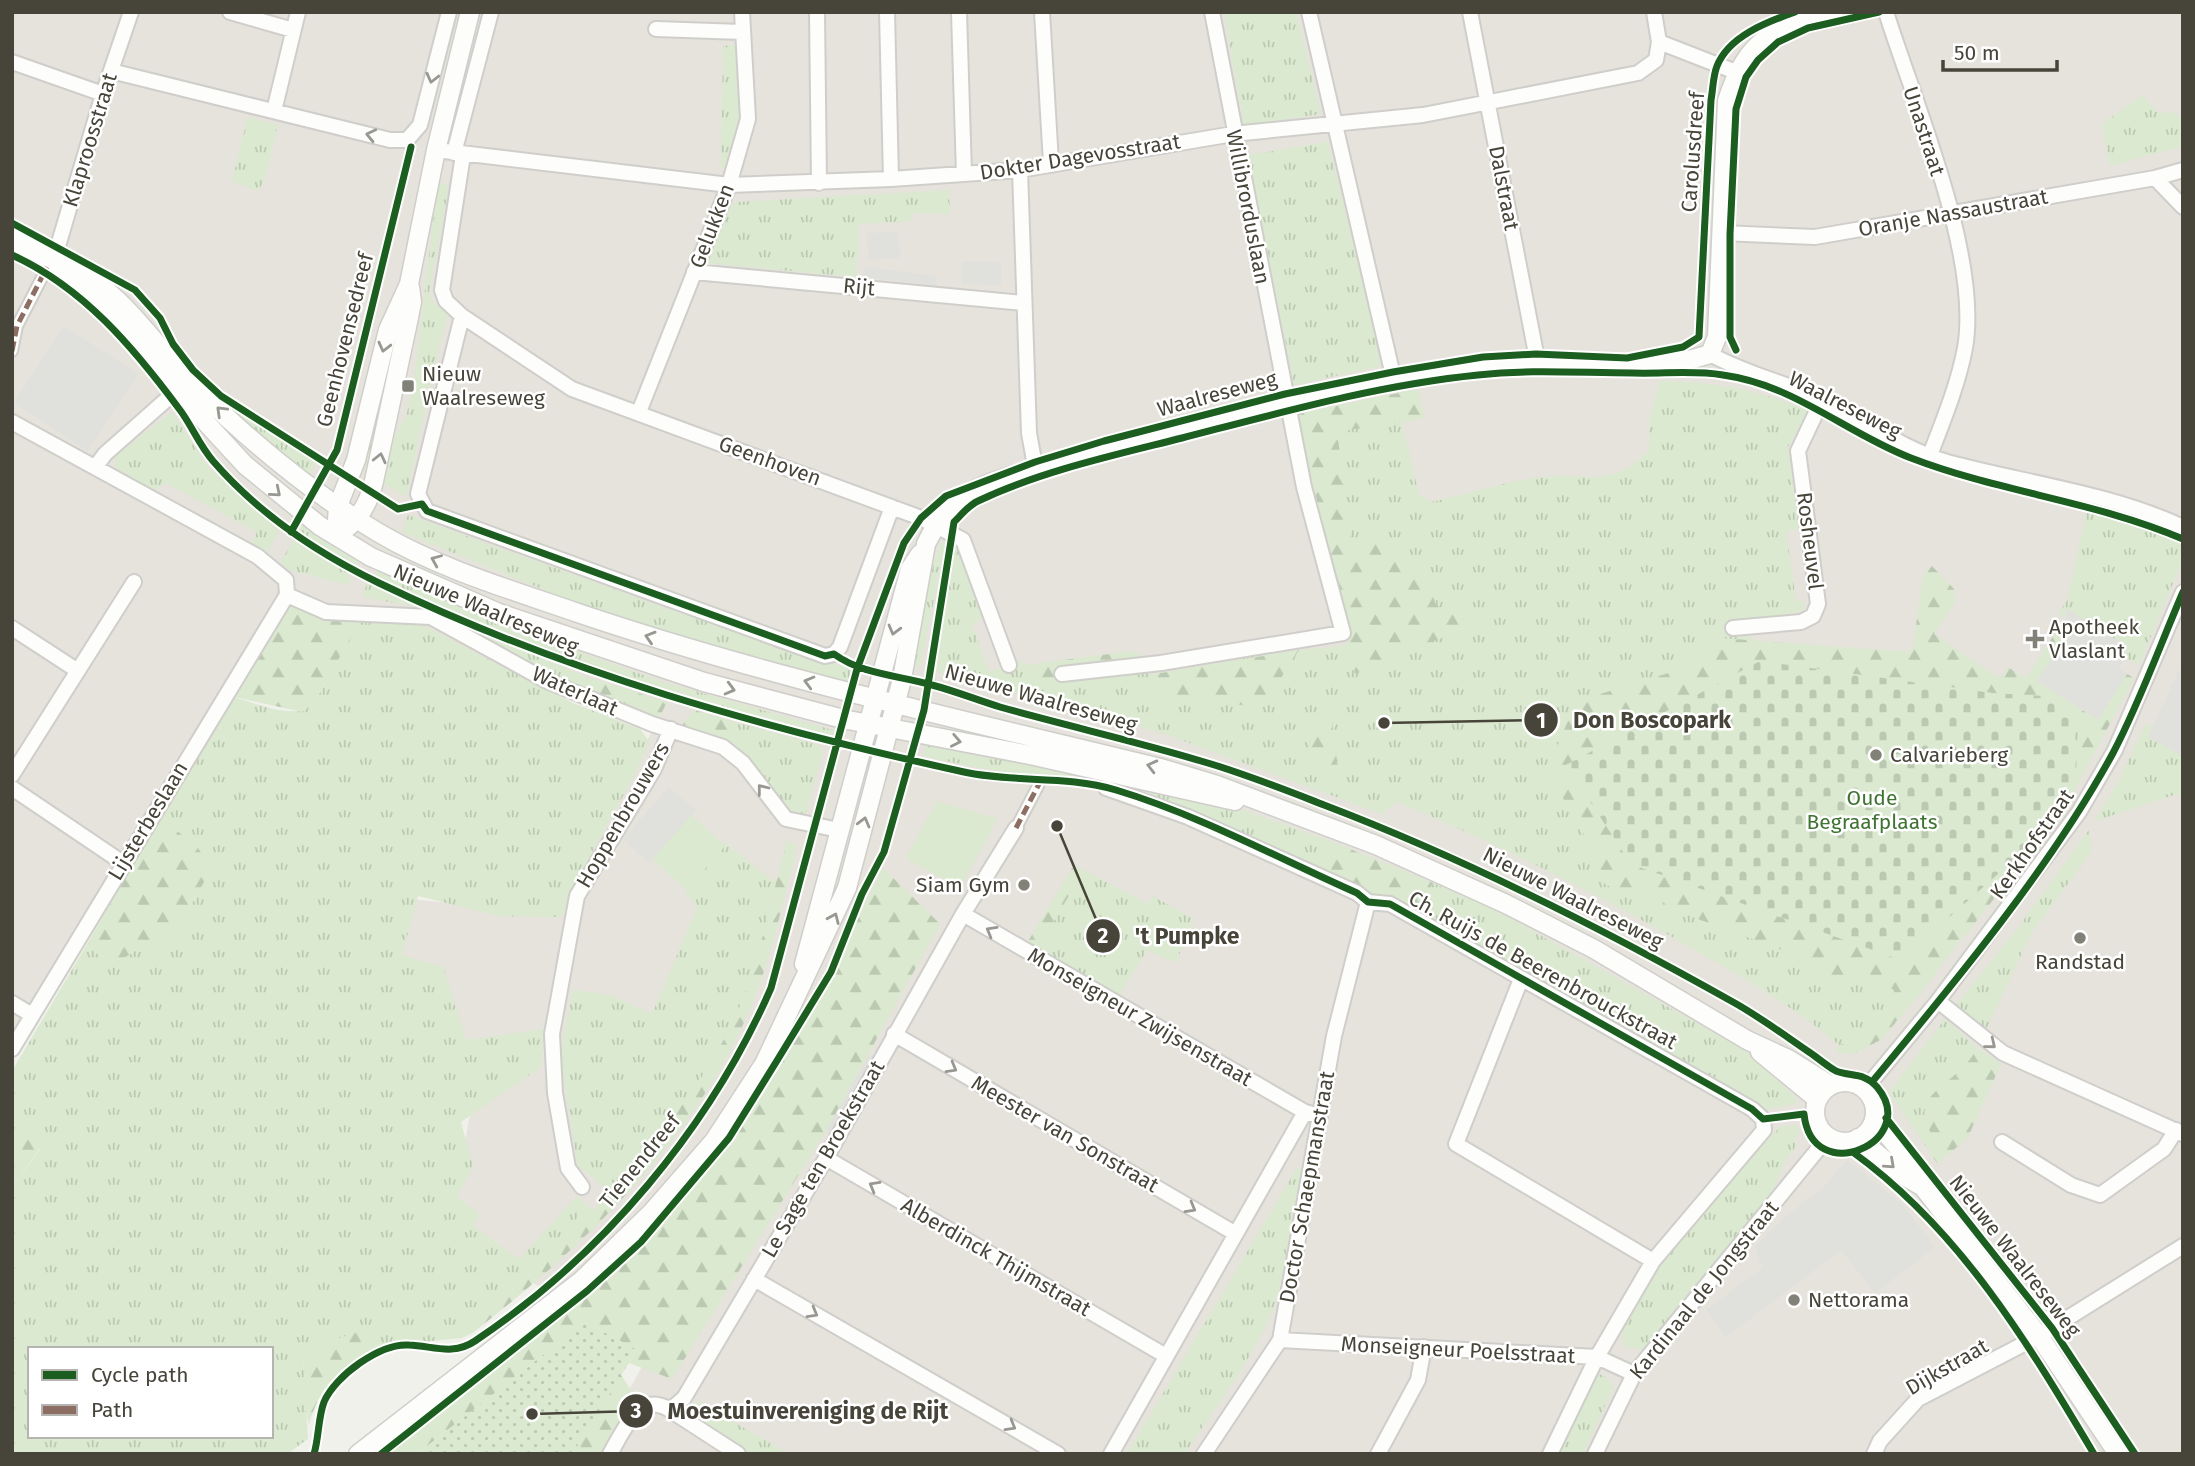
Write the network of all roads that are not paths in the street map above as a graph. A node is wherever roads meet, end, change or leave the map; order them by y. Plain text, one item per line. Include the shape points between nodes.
1 (131, 12) edge
2 (230, 12) edge
3 (298, 12) edge
4 (449, 12) edge
5 (470, 12) edge
6 (491, 12) edge
7 (743, 12) edge
8 (817, 12) edge
9 (887, 12) edge
10 (959, 12) edge
11 (1042, 12) edge
12 (1212, 12) edge
13 (1310, 12) edge
14 (1470, 12) edge
15 (1654, 12) edge
16 (1835, 12) edge
17 (1886, 12) edge
18 (656, 29) dead end
19 (293, 30) junction
20 (742, 32) junction
21 (1660, 42) junction
22 (12, 62) edge
23 (111, 71) junction
24 (1736, 72) junction
25 (103, 94) junction
26 (1487, 101) junction
27 (274, 111) junction
28 (1337, 122) junction
29 (1233, 134) junction
30 (451, 153) junction
31 (1051, 163) junction
32 (1020, 170) junction
33 (2183, 170) edge
34 (964, 174) junction
35 (2155, 178) junction
36 (891, 179) junction
37 (819, 183) junction
38 (729, 185) junction
39 (2183, 207) edge
40 (1952, 214) junction
41 (1722, 233) junction
42 (12, 235) edge
43 (12, 246) edge
44 (54, 256) junction
45 (694, 272) junction
46 (409, 284) junction
47 (1024, 303) junction
48 (462, 316) junction
49 (12, 351) edge
50 (1710, 354) junction
51 (1538, 364) junction
52 (1394, 380) junction
53 (183, 386) junction
54 (1822, 400) junction
55 (1287, 402) junction
56 (639, 412) junction
57 (12, 422) edge
58 (1930, 455) junction
59 (96, 466) junction
60 (1036, 471) junction
61 (338, 506) junction
62 (892, 507) junction
63 (357, 519) junction
64 (935, 526) junction
65 (2183, 527) edge
66 (336, 536) junction
67 (926, 544) junction
68 (134, 582) dead end
69 (2183, 592) edge
70 (287, 595) junction
71 (12, 628) edge
72 (1733, 628) dead end
73 (1009, 665) dead end
74 (78, 671) junction
75 (1062, 674) dead end
76 (875, 699) junction
77 (896, 704) junction
78 (867, 724) junction
79 (671, 729) junction
80 (889, 729) junction
81 (12, 775) edge
82 (1039, 784) dead end
83 (12, 788) edge
84 (1106, 788) dead end
85 (1286, 812) junction
86 (1016, 828) joint
87 (839, 830) junction
88 (123, 863) junction
89 (1368, 902) junction
90 (963, 914) junction
91 (1521, 979) junction
92 (799, 992) junction
93 (1938, 1001) junction
94 (12, 1003) edge
95 (32, 1015) junction
96 (894, 1034) junction
97 (1747, 1040) junction
98 (12, 1049) edge
99 (1830, 1085) junction
100 (1865, 1089) junction
101 (1817, 1099) junction
102 (1305, 1112) junction
103 (1320, 1116) junction
104 (1763, 1119) joint
105 (1874, 1119) junction
106 (2179, 1132) edge
107 (1828, 1137) junction
108 (1858, 1138) junction
109 (2002, 1142) dead end
110 (826, 1158) junction
111 (582, 1187) dead end
112 (1923, 1187) junction
113 (1236, 1234) junction
114 (2183, 1246) edge
115 (1653, 1261) junction
116 (754, 1279) junction
117 (2039, 1336) junction
118 (1280, 1340) junction
119 (1424, 1347) junction
120 (1166, 1356) junction
121 (1597, 1357) junction
122 (1634, 1374) junction
123 (670, 1410) junction
124 (358, 1454) edge
125 (610, 1454) edge
126 (738, 1454) edge
127 (1058, 1454) edge
128 (1111, 1454) edge
129 (1203, 1454) edge
130 (1378, 1454) edge
131 (1550, 1454) edge
132 (1595, 1454) edge
133 (1874, 1454) edge
134 (2118, 1454) edge

1 - 23 street, Klaproosstraat
2 - 19 street
3 - 19 street
4 -> 27 street via 420,125 407,139 390,140
5 - 30 street, Geenhovensedreef
6 - 30 street, Geenhovensedreef
7 - 20 street, Gelukken
8 - 37 street
9 - 36 street
10 - 34 street
11 - 31 street
12 - 29 street, Willibrorduslaan
13 - 28 street
14 - 26 street, Dalstraat
15 - 21 street
16 - 24 street, Carolusdreef via 1769,36 1748,53
17 - 40 street, Unastraat
18 - 20 street
19 - 27 street
20 - 38 street, Gelukken via 748,119
21 - 24 street
21 - 26 street, Dokter Dagevosstraat via 1656,61 1638,73
22 - 25 street
23 - 25 street, Klaproosstraat
23 - 27 street
24 - 41 street, Carolusdreef via 1727,101
25 - 44 street, Klaproosstraat
26 - 28 street, Dokter Dagevosstraat via 1423,115
26 - 51 street, Dalstraat
28 - 29 street, Dokter Dagevosstraat
28 - 52 street
29 - 31 street, Dokter Dagevosstraat
29 - 55 street, Willibrorduslaan
30 - 38 street, Dokter Dagevosstraat
30 - 46 street, Geenhovensedreef
30 - 48 street, Geenhovensedreef via 442,290 446,301
31 - 32 street, Dokter Dagevosstraat
32 - 34 street, Dokter Dagevosstraat
32 - 47 street
33 - 35 street, Oranje Nassaustraat
34 - 36 street, Dokter Dagevosstraat
35 - 39 street
35 - 40 street, Oranje Nassaustraat
36 - 37 street, Dokter Dagevosstraat
37 - 38 street, Dokter Dagevosstraat
38 - 45 street, Gelukken
40 - 41 street, Oranje Nassaustraat via 1803,238
40 - 58 street, Unastraat via 1965,284 1965,346
41 - 50 street, Carolusdreef via 1717,337
42 - 44 street, Nieuwe Waalreseweg
43 - 44 street, Nieuwe Waalreseweg
44 - 49 street via 17,326
44 - 53 street, Nieuwe Waalreseweg via 71,279
45 - 47 street, Rijt
45 - 56 street, Gelukken
46 -> 61 street, Geenhovensedreef via 388,330 356,460
63 -> 46 street, Geenhovensedreef via 371,495 388,423 412,302
47 - 60 street via 1029,433
48 - 56 street, Geenhoven via 572,388
48 - 62 street via 418,494 427,511 825,656 840,647
50 - 51 street, Waalreseweg via 1685,363 1628,367
50 - 54 street, Waalreseweg
51 - 52 street, Waalreseweg
52 - 55 street, Waalreseweg
53 - 59 street
61 -> 53 street, Nieuwe Waalreseweg
53 -> 66 street, Nieuwe Waalreseweg via 245,465
54 - 58 street, Waalreseweg
54 - 72 street, Rosheuvel via 1798,452 1818,604 1813,616 1801,622
55 - 60 street, Waalreseweg
55 - 75 street, Willibrorduslaan via 1343,633
56 - 62 street, Geenhoven
57 - 59 street
58 - 65 street, Waalreseweg via 2141,511
59 - 70 street via 272,566 286,580
60 - 64 street, Waalreseweg via 962,498
61 - 63 street, Nieuwe Waalreseweg
61 - 66 street, Geenhovensedreef
62 - 64 street, Geenhoven
63 - 66 street, Geenhovensedreef
76 -> 63 street, Nieuwe Waalreseweg via 715,657 523,594 438,561
64 - 67 street, Waalreseweg
64 - 73 street, Geenhoven via 963,540
66 -> 78 street, Nieuwe Waalreseweg via 371,557 499,613 704,682
67 -> 76 street, Waalreseweg via 910,569
67 - 77 street, Waalreseweg
68 - 74 street
69 - 93 street, Kerkhofstraat via 2115,750 2079,812
70 - 79 street, Waterlaat via 326,612 431,617 547,681
70 - 88 street, Lijsterbeslaan
71 - 74 street
74 - 81 street
76 - 77 street, Nieuwe Waalreseweg
76 - 78 street, Tienendreef
77 - 80 street, Tienendreef
85 -> 77 street, Nieuwe Waalreseweg via 1164,769
78 - 80 street, Nieuwe Waalreseweg
78 - 87 street, Tienendreef
87 -> 79 street, Waterlaat via 786,819 743,763 723,747
79 - 111 street, Hoppenbrouwers via 654,769 577,896 552,1034 555,1093 568,1168
80 -> 85 street, Nieuwe Waalreseweg
92 -> 80 street, Tienendreef via 847,888
82 - 86 street
83 - 88 street
84 - 89 street, Ch. Ruijs de Beerenbrouckstraat via 1188,817
85 - 97 street, Nieuwe Waalreseweg via 1376,845 1506,904 1594,949
86 - 90 street, Le Sage ten Broekstraat
87 - 92 street, Tienendreef
88 - 95 street, Lijsterbeslaan
89 - 91 street, Ch. Ruijs de Beerenbrouckstraat via 1390,904
89 - 103 street, Doctor Schaepmanstraat via 1334,1036
90 - 96 street, Le Sage ten Broekstraat
102 -> 90 street, Monseigneur Zwijsenstraat
91 - 104 street, Ch. Ruijs de Beerenbrouckstraat via 1741,1102
91 - 115 street via 1456,1144
92 - 124 street, Tienendreef via 764,1064 714,1141 652,1212 582,1280
93 - 100 street, Kerkhofstraat
93 -> 106 street via 2003,1053
94 - 95 street
95 - 98 street, Lijsterbeslaan
96 - 110 street, Le Sage ten Broekstraat
96 -> 113 street, Meester van Sonstraat
97 - 99 street, Nieuwe Waalreseweg
97 - 101 street, Nieuwe Waalreseweg
99 - 100 street via 1848,1082
99 - 101 street
100 - 105 street via 1873,1102
101 - 107 street via 1816,1121
102 - 103 street, Monseigneur Zwijsenstraat
102 - 113 street, Doctor Schaepmanstraat
103 - 118 street, Doctor Schaepmanstraat
104 - 115 street, Kardinaal de Jongstraat via 1764,1130
105 - 108 street
105 - 112 street, Nieuwe Waalreseweg via 1914,1167
106 - 109 street via 2164,1149 2100,1195 2071,1185
107 - 108 street via 1845,1142
107 - 122 street, Kardinaal de Jongstraat
108 -> 112 street, Nieuwe Waalreseweg
110 - 116 street, Le Sage ten Broekstraat
120 -> 110 street, Alberdinck Thijmstraat
112 - 117 street, Nieuwe Waalreseweg
113 - 120 street, Doctor Schaepmanstraat
114 - 117 street, Dijkstraat
115 - 121 street, Kardinaal de Jongstraat
116 - 123 street, Le Sage ten Broekstraat via 684,1398
116 -> 127 street
117 - 133 street, Dijkstraat via 1918,1399
117 - 134 street, Nieuwe Waalreseweg
118 - 119 street, Monseigneur Poelsstraat
118 - 129 street, Doctor Schaepmanstraat
119 - 121 street, Monseigneur Poelsstraat
119 - 130 street via 1418,1380
120 - 128 street, Doctor Schaepmanstraat
121 - 122 street, Monseigneur Poelsstraat
121 - 131 street, Kardinaal de Jongstraat
122 - 132 street, Kardinaal de Jongstraat
123 - 125 street via 660,1404 646,1405 634,1414
123 - 126 street

